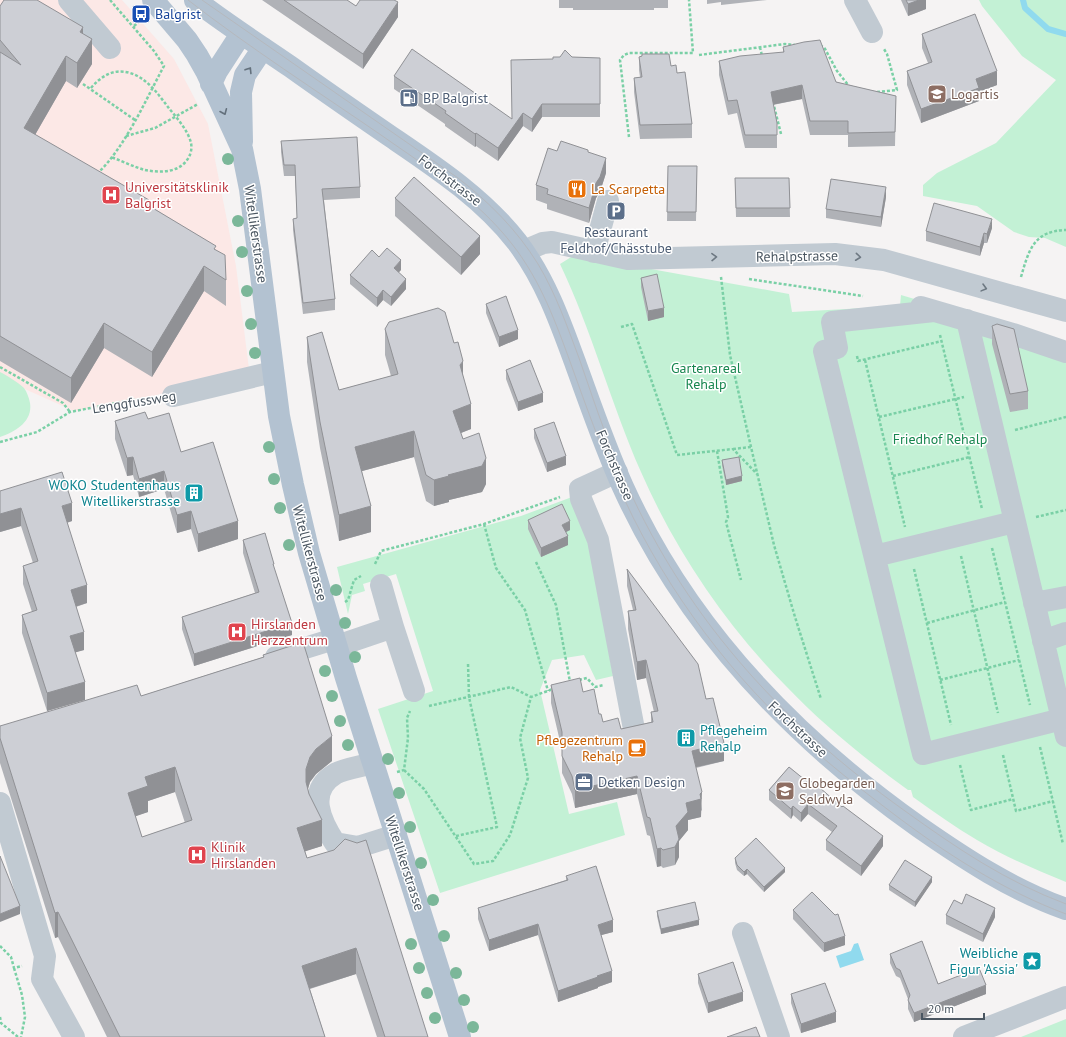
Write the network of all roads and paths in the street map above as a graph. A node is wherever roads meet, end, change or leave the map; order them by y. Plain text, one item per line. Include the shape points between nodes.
1 (69, 0) edge
2 (110, 0) edge
3 (195, 0) edge
4 (689, 0) edge
5 (855, 0) edge
6 (149, 9) edge
7 (134, 26) junction
8 (872, 32) dead end
9 (241, 34) junction
10 (801, 45) edge
11 (816, 46) edge
12 (760, 47) junction
13 (110, 48) dead end
14 (263, 48) junction
15 (887, 54) dead end
16 (699, 55) dead end
17 (763, 62) edge
18 (83, 84) edge
19 (212, 84) junction
20 (153, 87) junction
21 (91, 88) junction
22 (855, 89) edge
23 (875, 92) edge
24 (772, 98) edge
25 (199, 103) dead end
26 (176, 117) junction
27 (136, 120) junction
28 (781, 134) dead end
29 (126, 136) junction
30 (629, 137) dead end
31 (242, 149) junction
32 (111, 157) junction
33 (93, 178) edge
34 (608, 201) dead end
35 (1066, 230) edge
36 (524, 251) junction
37 (594, 252) junction
38 (728, 276) dead end
39 (744, 278) dead end
40 (867, 296) dead end
41 (1016, 297) junction
42 (901, 301) dead end
43 (934, 311) junction
44 (1066, 312) edge
45 (967, 320) junction
46 (621, 327) dead end
47 (942, 341) junction
48 (1066, 352) edge
49 (866, 360) junction
50 (858, 361) dead end
51 (0, 367) edge
52 (273, 372) junction
53 (983, 392) junction
54 (173, 396) joint
55 (956, 398) junction
56 (70, 412) junction
57 (1066, 417) edge
58 (879, 418) junction
59 (993, 435) junction
60 (0, 442) edge
61 (751, 447) junction
62 (733, 449) junction
63 (717, 451) junction
64 (970, 457) junction
65 (617, 472) junction
66 (758, 474) junction
67 (893, 476) junction
68 (561, 497) dead end
69 (1066, 510) edge
70 (1014, 522) junction
71 (484, 524) junction
72 (987, 529) junction
73 (956, 536) junction
74 (909, 548) junction
75 (875, 556) junction
76 (536, 562) dead end
77 (373, 577) junction
78 (741, 580) dead end
79 (1066, 597) edge
80 (1005, 602) junction
81 (343, 603) dead end
82 (1034, 603) junction
83 (974, 611) junction
84 (927, 623) junction
85 (393, 627) junction
86 (1066, 633) edge
87 (1043, 641) junction
88 (336, 643) junction
89 (1019, 660) junction
90 (260, 662) edge
91 (468, 663) dead end
92 (988, 668) junction
93 (624, 680) junction
94 (940, 680) junction
95 (570, 682) junction
96 (563, 685) edge
97 (556, 688) edge
98 (548, 691) junction
99 (469, 697) junction
100 (531, 697) junction
101 (821, 699) dead end
102 (417, 703) junction
103 (633, 724) dead end
104 (1035, 726) junction
105 (1064, 728) edge
106 (1001, 735) junction
107 (956, 746) junction
108 (373, 763) junction
109 (404, 770) junction
110 (395, 773) dead end
111 (1013, 799) junction
112 (1053, 801) junction
113 (0, 803) edge
114 (396, 835) junction
115 (456, 836) junction
116 (1063, 844) dead end
117 (1066, 909) edge
118 (743, 932) dead end
119 (0, 946) edge
120 (45, 956) junction
121 (14, 968) junction
122 (1066, 997) edge
123 (0, 1017) edge
124 (18, 1037) edge
125 (21, 1037) edge
126 (74, 1037) edge
127 (460, 1037) edge
128 (779, 1037) edge
129 (964, 1037) edge

1 - 13 street
2 - 7 path
3 - 9 main road, Forchstrasse
4 - 30 path via 694,53 629,53 620,60
5 - 8 street
6 - 7 path
6 - 19 main road, Witellikerstrasse via 187,40
7 - 20 path via 164,66
9 - 14 main road, Forchstrasse
9 - 19 main road via 217,71
10 - 12 path
11 - 22 path via 824,47 837,71 849,86
12 - 16 path
12 - 17 path
31 -> 14 main road, Witellikerstrasse via 241,92 245,75
14 - 36 main road, Forchstrasse via 447,175 499,221
15 - 23 path via 897,90
18 - 21 path
19 -> 31 main road, Witellikerstrasse
20 - 21 path via 129,72 113,72 105,75
20 - 26 path
20 - 27 path
21 - 27 path
24 - 28 path
25 - 26 path
26 - 29 path via 155,128
26 - 32 path via 192,146 188,158 178,168 169,171 144,170
27 - 29 path
29 - 32 path
31 - 52 main road, Witellikerstrasse via 250,189
32 - 33 path
34 - 37 street
35 - 41 path via 1054,230 1042,235 1032,247
36 - 37 street, Rehalpstrasse via 552,242
36 - 65 main road, Forchstrasse via 557,313
37 -> 41 street, Rehalpstrasse via 628,259 835,254 884,260
38 - 61 path via 721,275 730,355
39 - 40 path
41 - 44 street, Rehalpstrasse
42 - 43 street
43 - 45 street
43 - 47 path
43 - 75 street via 832,322 837,348 824,351
45 - 48 street
45 - 53 street
46 - 63 path via 632,324 677,455
47 - 49 path
47 - 55 path
49 - 50 path
49 - 58 path
51 - 56 path via 63,403
52 - 54 street, Lenggfussweg
52 - 88 main road, Witellikerstrasse via 293,485 309,553
53 - 55 path
53 - 59 street
54 - 56 path, Lenggfussweg via 131,400
55 - 58 path
55 - 64 path
56 - 60 path, Lenggfussweg via 37,432
57 - 59 path
58 - 67 path
59 - 70 street
61 - 62 path
61 - 66 path
62 - 63 path
62 - 66 path
63 - 78 path via 728,517 726,522
64 - 67 path
64 - 72 path
65 - 93 street via 580,489 581,499 598,540
65 - 117 main road, Forchstrasse via 651,541 687,600 736,664 787,720 865,787 960,855 1016,888
66 - 101 path via 792,610
67 - 74 path
68 - 71 path
69 - 70 path
70 - 72 street
70 - 82 street
71 - 77 path via 381,551
71 - 98 path via 496,568 525,610
72 - 73 street
72 - 80 path
73 - 74 street
73 - 83 path
74 - 75 street
74 - 84 path
75 - 107 street via 924,754
76 - 95 path via 556,606
77 - 81 path via 354,580 348,600
77 - 85 street
79 - 82 street
80 - 83 path
80 - 89 path
82 - 87 street
83 - 84 path
83 - 92 path
84 - 94 path
85 - 88 street
85 - 102 street
86 - 87 street
87 - 105 street
88 - 90 street
88 - 108 main road, Witellikerstrasse
89 - 92 path
89 - 104 path
91 - 99 path
92 - 94 path
92 - 106 path
93 - 95 path via 595,687 587,678
93 - 103 street
94 - 107 path
95 - 96 path
97 - 98 path
98 - 100 path
99 - 100 path via 511,687
99 - 102 path
99 - 115 path via 497,827
100 - 115 path via 520,738 528,778 510,835 493,861 474,864
102 - 109 path via 407,718 408,738
104 - 105 street
104 - 106 street
104 - 112 path
106 - 107 street
106 - 111 path
107 - 111 path via 971,810
108 - 114 main road, Witellikerstrasse
108 - 114 street via 336,774 322,784 318,803 325,828 335,843 358,847
109 - 110 path
109 - 115 path via 424,789
111 - 112 path via 1016,811
112 - 116 path
113 - 120 street
114 - 127 main road, Witellikerstrasse
118 - 128 street
119 - 121 path via 11,957
120 - 121 path
120 - 126 street via 42,979
121 - 125 path via 22,995 24,1017
122 - 129 street
123 - 124 path via 1,1023

